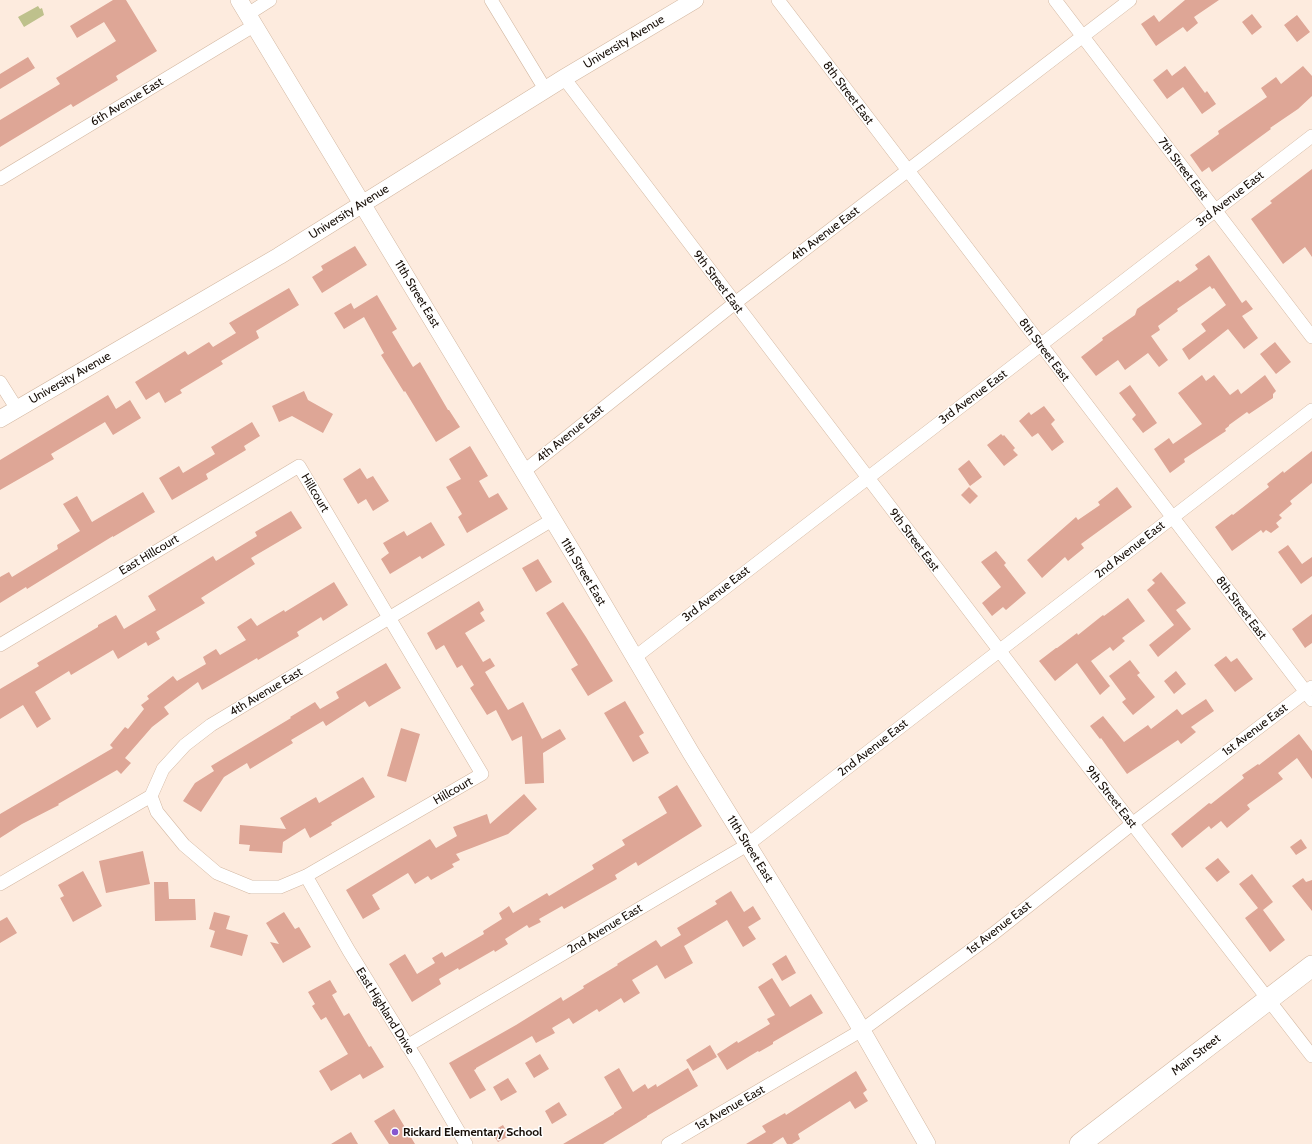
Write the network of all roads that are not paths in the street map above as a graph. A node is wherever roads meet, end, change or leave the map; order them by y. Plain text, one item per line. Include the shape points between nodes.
1 (270, 0) edge
2 (491, 0) edge
3 (695, 0) edge
4 (778, 0) edge
5 (1055, 0) edge
6 (1130, 0) edge
7 (247, 13) edge
8 (1082, 36) junction
9 (564, 78) junction
10 (546, 89) junction
11 (1312, 136) edge
12 (907, 171) junction
13 (0, 179) edge
14 (362, 204) junction
15 (1216, 211) junction
16 (734, 303) junction
17 (1312, 337) edge
18 (1040, 345) junction
19 (0, 382) edge
20 (17, 409) junction
21 (1312, 410) edge
22 (0, 419) edge
23 (299, 466) joint
24 (523, 472) junction
25 (868, 478) junction
26 (1172, 518) junction
27 (552, 520) junction
28 (390, 618) junction
29 (0, 645) edge
30 (999, 651) junction
31 (634, 658) junction
32 (1310, 693) edge
33 (151, 796) junction
34 (1132, 824) junction
35 (747, 845) junction
36 (306, 876) junction
37 (0, 884) edge
38 (1312, 966) edge
39 (1268, 999) junction
40 (862, 1030) junction
41 (407, 1046) junction
42 (1312, 1056) edge
43 (466, 1144) edge
44 (668, 1144) edge
45 (927, 1144) edge
46 (1080, 1144) edge

1 - 7 street, 6th Avenue East
2 - 10 street
3 - 9 street, University Avenue
4 - 12 street, 8th Street East
5 - 8 street, 7th Street East
6 - 8 street, 4th Avenue East
7 - 13 street, 6th Avenue East
7 - 14 street, 11th Street East
8 - 12 street, 4th Avenue East
8 - 15 street, 7th Street East
9 - 10 street, University Avenue
9 - 16 street, 9th Street East
10 - 14 street, University Avenue
11 - 15 street, 3rd Avenue East
12 - 16 street, 4th Avenue East
12 - 18 street, 8th Street East
14 - 20 street, University Avenue via 279,256
14 - 24 street, 11th Street East
15 - 17 street, 7th Street East
15 - 18 street, 3rd Avenue East
16 - 24 street, 4th Avenue East
16 - 25 street, 9th Street East
18 - 25 street, 3rd Avenue East
18 - 26 street, 8th Street East
19 - 20 street
20 - 22 street, University Avenue
21 - 26 street, 2nd Avenue East
23 - 28 street, Hillcourt
23 - 29 street, East Hillcourt
24 - 27 street, 11th Street East
25 - 30 street, 9th Street East
25 - 31 street, 3rd Avenue East
26 - 30 street, 2nd Avenue East
26 - 32 street, 8th Street East
27 - 28 street, 4th Avenue East
27 - 31 street, 11th Street East
28 - 33 street, 4th Avenue East via 185,744 163,770
28 - 36 street, Hillcourt via 482,774
30 - 34 street, 9th Street East
30 - 35 street, 2nd Avenue East
31 - 35 street, 11th Street East
32 - 34 street, 1st Avenue East
33 - 36 street, Hillcourt via 158,812 184,845 217,873 251,887 280,887
33 - 37 street
34 - 39 street, 9th Street East
34 - 40 street, 1st Avenue East via 993,934
35 - 40 street, 11th Street East
35 - 41 street, 2nd Avenue East
36 - 41 street, East Highland Drive
38 - 39 main road, Main Street
39 - 42 street, 9th Street East
39 - 46 main road, Main Street
40 - 44 street, 1st Avenue East
40 - 45 street, 11th Street East
41 - 43 street, East Highland Drive

